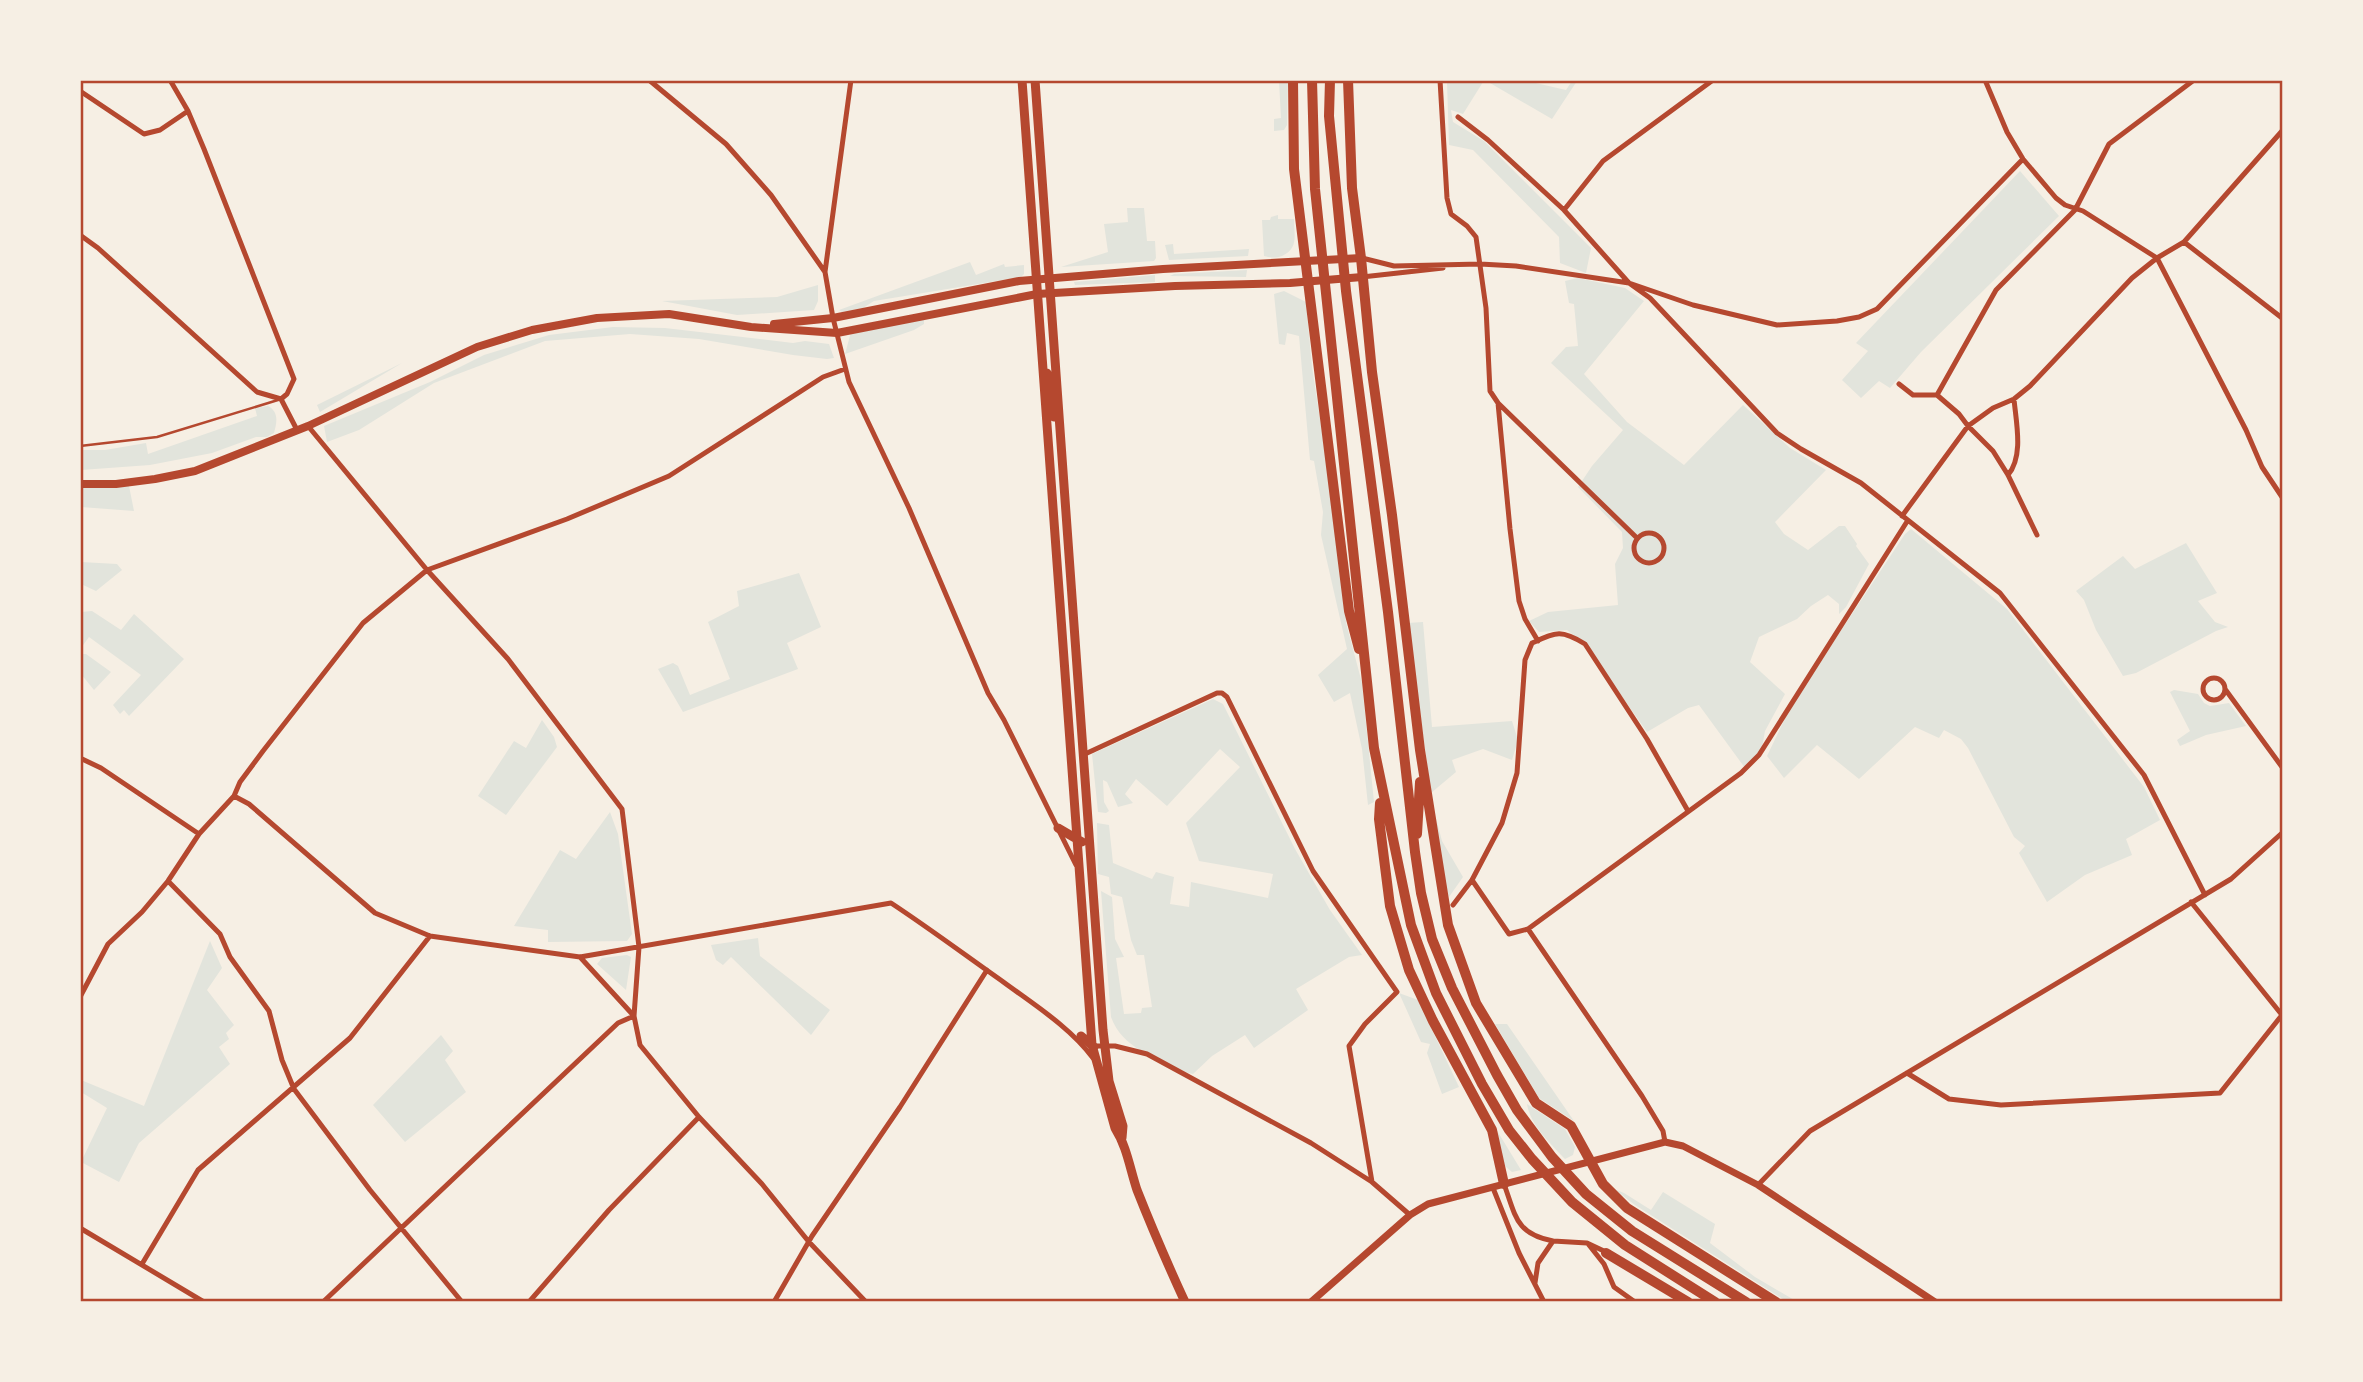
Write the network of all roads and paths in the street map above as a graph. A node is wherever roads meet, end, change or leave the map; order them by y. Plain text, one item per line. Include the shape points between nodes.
1 (170, 80) edge
2 (649, 80) edge
3 (851, 80) edge
4 (1022, 80) edge
5 (1035, 80) edge
6 (1293, 80) edge
7 (1312, 80) edge
8 (1330, 80) edge
9 (1348, 80) edge
10 (1440, 80) edge
11 (1713, 80) edge
12 (1985, 80) edge
13 (2194, 80) edge
14 (80, 91) edge
15 (188, 111) junction
16 (1458, 117) dead end
17 (2283, 131) edge
18 (2023, 159) junction
19 (2075, 209) junction
20 (1564, 210) junction
21 (80, 235) edge
22 (2184, 242) junction
23 (1361, 258) junction
24 (2157, 258) junction
25 (1307, 261) junction
26 (1480, 264) junction
27 (825, 272) junction
28 (1362, 277) junction
29 (1049, 278) junction
30 (1035, 279) junction
31 (1307, 282) junction
32 (1629, 283) junction
33 (1051, 292) junction
34 (1037, 293) junction
35 (833, 318) junction
36 (2283, 318) edge
37 (751, 327) junction
38 (837, 333) junction
39 (1042, 358) junction
40 (845, 369) junction
41 (1899, 384) dead end
42 (1937, 395) junction
43 (281, 399) junction
44 (2014, 399) junction
45 (1498, 403) junction
46 (308, 426) junction
47 (1968, 426) junction
48 (297, 430) junction
49 (80, 446) edge
50 (1063, 469) junction
51 (2008, 475) junction
52 (80, 484) edge
53 (2283, 497) edge
54 (1902, 516) junction
55 (1908, 520) junction
56 (2037, 535) dead end
57 (1637, 538) junction
58 (426, 570) junction
59 (1388, 612) junction
60 (1538, 640) junction
61 (1367, 681) junction
62 (2225, 689) junction
63 (1413, 696) junction
64 (1085, 754) junction
65 (1421, 757) junction
66 (80, 758) edge
67 (2283, 766) edge
68 (1381, 789) junction
69 (234, 796) junction
70 (1688, 811) junction
71 (1058, 828) junction
72 (2283, 833) edge
73 (199, 834) junction
74 (1078, 840) junction
75 (1415, 852) junction
76 (1081, 877) junction
77 (1472, 880) junction
78 (168, 881) junction
79 (2205, 895) junction
80 (1082, 898) junction
81 (2190, 902) junction
82 (1453, 905) dead end
83 (1096, 908) junction
84 (1528, 929) junction
85 (430, 936) junction
86 (639, 947) junction
87 (580, 957) junction
88 (986, 970) junction
89 (81, 994) edge
90 (2282, 1015) edge
91 (634, 1016) junction
92 (1091, 1029) junction
93 (1066, 1031) junction
94 (1081, 1036) junction
95 (1105, 1046) junction
96 (1089, 1047) junction
97 (1907, 1073) junction
98 (294, 1089) junction
99 (699, 1116) junction
100 (1120, 1116) junction
101 (1122, 1139) junction
102 (1665, 1142) junction
103 (1592, 1160) junction
104 (1372, 1182) junction
105 (1504, 1184) junction
106 (1758, 1185) junction
107 (1493, 1188) junction
108 (1410, 1215) junction
109 (80, 1228) edge
110 (401, 1229) junction
111 (809, 1241) junction
112 (1553, 1241) junction
113 (1587, 1243) junction
114 (1606, 1253) joint
115 (142, 1264) junction
116 (1535, 1283) junction
117 (204, 1301) edge
118 (323, 1301) edge
119 (461, 1301) edge
120 (529, 1301) edge
121 (774, 1301) edge
122 (866, 1301) edge
123 (1185, 1301) edge
124 (1311, 1301) edge
125 (1544, 1301) edge
126 (1635, 1301) edge
127 (1688, 1301) edge
128 (1715, 1301) edge
129 (1746, 1301) edge
130 (1776, 1301) edge
131 (1935, 1301) edge

1 - 15 street
2 - 27 street via 726,144 771,195
3 - 27 street
4 - 30 main road
5 - 29 main road
6 - 25 highway via 1294,169
7 - 61 highway via 1315,188
8 - 59 highway via 1330,127 1346,291
9 - 23 highway via 1352,188
10 - 26 street via 1447,198 1451,214 1476,237
11 - 20 street via 1603,161
12 - 18 street
13 - 19 street via 2109,144
14 - 15 street via 144,134 160,130
15 - 43 street via 294,379
16 - 20 street
17 - 22 street
18 - 19 street via 2056,198
18 - 32 street via 1884,303 1859,317 1777,325 1693,306
19 - 24 street
19 - 42 street via 1997,290
20 - 32 street
21 - 43 street via 257,392
22 - 24 street
22 - 36 street
23 - 25 main road
23 - 26 street via 1394,266
23 - 28 highway
24 - 44 street
24 - 53 street via 2262,467
25 - 29 main road
25 - 31 highway
26 - 28 street
26 - 32 street
26 - 45 street via 1490,391
27 - 35 street
28 - 31 main road
28 - 63 highway
29 - 30 main road
29 - 33 main road
30 - 34 main road
30 - 35 main road
31 - 33 main road
31 - 61 highway via 1349,611
32 - 54 street via 1650,298 1777,433 1861,482
33 - 34 main road
33 - 50 main road
34 - 38 main road
34 - 39 main road
35 - 37 main road
35 - 38 street
37 - 38 main road
37 - 46 main road via 669,314 597,318 532,330 477,347
38 - 40 street
39 - 50 main road via 1051,384 1057,462
39 - 74 main road
40 - 58 street via 823,377 669,476
40 - 71 street via 988,693
41 - 42 street via 1913,395
42 - 47 street
43 - 48 street
43 - 49 lane via 157,437
44 - 47 street
44 - 51 street via 2017,448
45 - 57 street
45 - 60 street via 1519,601
46 - 48 main road
46 - 58 street
47 - 51 street
47 - 54 street
48 - 52 main road via 195,471 155,480
50 - 64 main road
51 - 56 street
54 - 55 street
55 - 70 street via 1759,755
55 - 79 street via 2000,593 2144,775
57 - 57 street via 1636,557 1650,564 1659,560 1664,546 1660,537 1645,533
58 - 69 street via 363,623 263,751
58 - 86 street via 508,659 622,809
59 - 63 highway
59 - 75 highway
60 - 70 street via 1555,632 1585,644
60 - 77 street via 1525,660 1517,773 1502,823
61 - 68 highway
62 - 62 street via 2214,679 2203,689 2214,700
62 - 67 street
63 - 65 highway
64 - 83 main road
64 - 104 street via 1217,693 1227,697 1312,871 1397,992 1349,1046
65 - 75 highway
65 - 103 highway via 1448,925 1476,1003 1536,1103 1571,1126
66 - 73 street
68 - 105 highway via 1379,819 1390,906 1409,970 1492,1130
68 - 128 highway via 1411,925 1436,993 1509,1130 1572,1202 1625,1245
69 - 73 street
69 - 85 street via 375,913
70 - 84 street
71 - 74 main road
71 - 76 street
72 - 79 street via 2231,880
73 - 78 street
74 - 76 main road
74 - 83 main road via 1085,849 1088,894
75 - 129 highway via 1432,939 1452,988 1517,1110 1586,1194 1632,1231
76 - 80 main road
77 - 82 street
77 - 84 street via 1509,934
78 - 89 street via 108,944
78 - 98 street via 220,934 230,957 269,1011
79 - 81 street
80 - 92 main road
80 - 95 main road via 1089,911 1098,1034
81 - 90 street
81 - 97 street
83 - 95 main road
84 - 102 street via 1642,1096
85 - 87 street
85 - 98 street via 350,1038
86 - 87 street
86 - 88 street via 891,903
86 - 91 street
87 - 91 street
88 - 93 street
88 - 111 street
90 - 97 street via 2220,1093 2001,1105 1949,1100
91 - 99 street via 640,1045
91 - 110 street via 618,1023
92 - 94 street
92 - 96 main road
93 - 94 street
93 - 96 street
94 - 96 main road
95 - 96 street
95 - 100 main road
95 - 104 street via 1147,1054 1311,1143
96 - 100 main road via 1101,1055 1107,1089
96 - 101 main road
97 - 106 street via 1810,1130
98 - 110 street
98 - 115 street via 198,1170
99 - 111 street
99 - 120 street
100 - 101 main road
101 - 123 main road via 1137,1189
102 - 103 street
102 - 106 street via 1683,1146
103 - 105 street
103 - 130 highway via 1603,1184 1627,1208
104 - 108 street
105 - 107 street
105 - 112 street via 1522,1228 1534,1238
106 - 131 street
107 - 108 street via 1428,1204
107 - 116 street
108 - 124 street
109 - 115 street
110 - 118 street
110 - 119 street
111 - 121 street
111 - 122 street
112 - 113 street
112 - 116 street via 1538,1263
113 - 114 street
113 - 126 street via 1604,1264 1614,1287
114 - 127 highway
115 - 117 street
116 - 125 street

